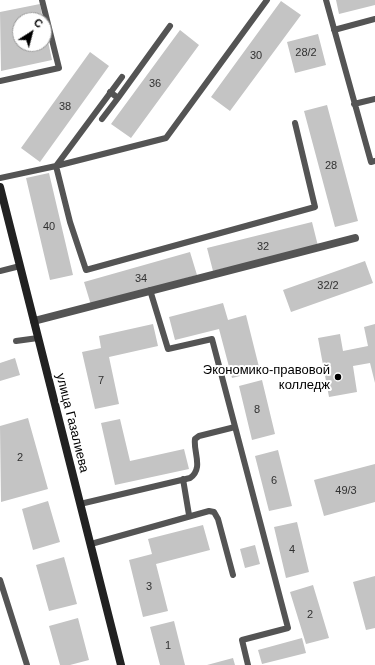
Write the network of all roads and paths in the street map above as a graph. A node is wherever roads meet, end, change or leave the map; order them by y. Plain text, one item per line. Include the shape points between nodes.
1 (42, 0) edge
2 (267, 0) edge
3 (326, 0) edge
4 (375, 19) edge
5 (170, 26) dead end
6 (334, 30) junction
7 (122, 77) dead end
8 (0, 81) edge
9 (110, 92) junction
10 (118, 98) junction
11 (375, 99) edge
12 (354, 104) junction
13 (102, 119) dead end
14 (295, 123) dead end
15 (375, 161) edge
16 (56, 166) junction
17 (0, 178) edge
18 (0, 187) edge
19 (355, 238) dead end
20 (20, 266) junction
21 (0, 271) edge
22 (150, 290) junction
23 (34, 321) junction
24 (38, 338) junction
25 (16, 341) dead end
26 (235, 427) junction
27 (183, 480) junction
28 (80, 504) junction
29 (189, 515) junction
30 (91, 544) junction
31 (233, 575) dead end
32 (0, 580) edge
33 (27, 665) edge
34 (121, 665) edge
35 (248, 665) edge

1 - 8 lane via 59,68
2 - 16 lane via 166,138
3 - 6 lane
4 - 6 lane
5 - 10 lane
6 - 12 lane
7 - 9 lane
9 - 10 lane
9 - 16 lane
10 - 13 lane
11 - 12 lane
12 - 15 lane via 371,162
14 - 16 lane via 315,207 86,270 70,222
16 - 17 lane
18 - 20 main road, улица Газалиева
19 - 22 street
20 - 21 lane
20 - 23 main road, улица Газалиева
22 - 23 street
22 - 26 lane via 168,349 212,339
23 - 24 main road, улица Газалиева
24 - 25 lane
24 - 28 main road, улица Газалиева
26 - 27 lane via 195,439 198,464 193,476
26 - 35 lane via 288,628 242,640
27 - 28 lane
27 - 29 lane
28 - 30 main road, улица Газалиева
29 - 30 lane
29 - 31 lane via 202,511 214,512
30 - 34 main road, улица Газалиева
32 - 33 lane

